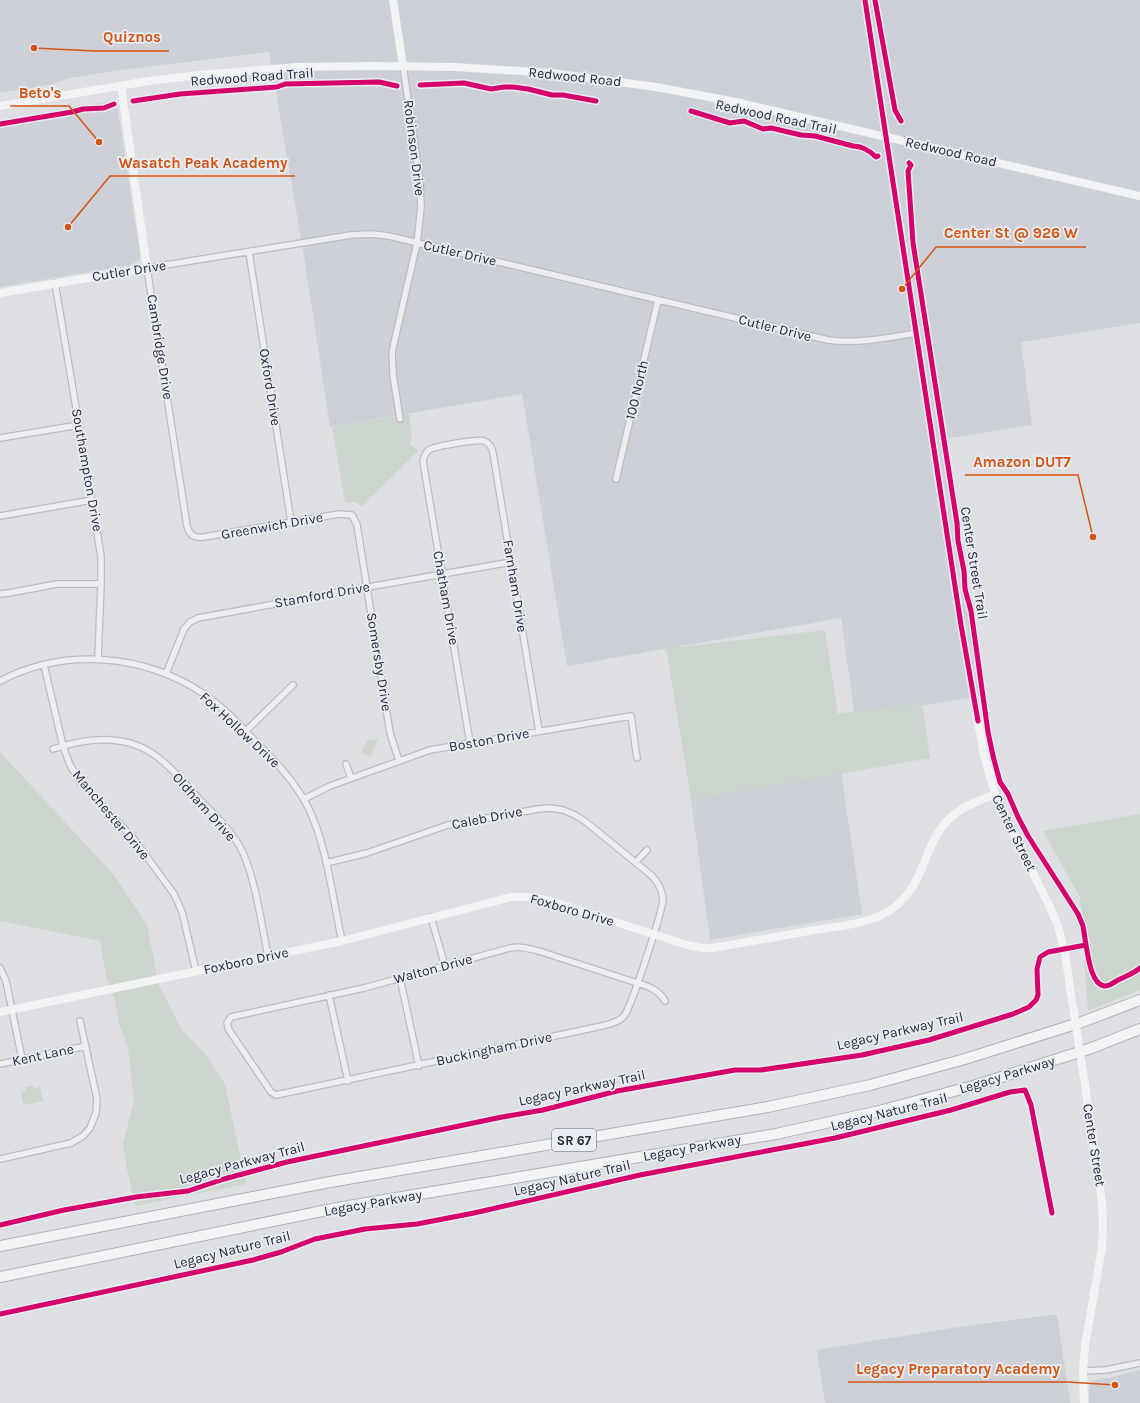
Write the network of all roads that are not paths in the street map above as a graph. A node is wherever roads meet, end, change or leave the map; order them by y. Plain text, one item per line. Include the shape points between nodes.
1 (393, 0) edge
2 (865, 0) edge
3 (403, 66) junction
4 (121, 86) junction
5 (0, 106) edge
6 (886, 136) junction
7 (1140, 196) edge
8 (417, 243) junction
9 (249, 252) junction
10 (147, 268) junction
11 (55, 283) junction
12 (0, 293) edge
13 (658, 300) junction
14 (916, 333) junction
15 (400, 419) dead end
16 (79, 425) junction
17 (0, 438) edge
18 (488, 443) joint
19 (616, 479) dead end
20 (92, 500) junction
21 (352, 515) joint
22 (0, 516) edge
23 (292, 522) junction
24 (192, 536) joint
25 (511, 562) junction
26 (442, 574) junction
27 (101, 584) junction
28 (367, 587) junction
29 (0, 594) edge
30 (98, 659) junction
31 (44, 665) junction
32 (166, 674) junction
33 (0, 681) edge
34 (293, 685) dead end
35 (246, 731) junction
36 (540, 731) junction
37 (470, 743) junction
38 (63, 746) junction
39 (53, 749) dead end
40 (637, 758) dead end
41 (399, 761) junction
42 (346, 764) dead end
43 (351, 778) junction
44 (995, 794) junction
45 (304, 799) junction
46 (647, 850) dead end
47 (636, 862) junction
48 (326, 863) junction
49 (431, 917) junction
50 (653, 934) junction
51 (342, 941) junction
52 (268, 956) junction
53 (445, 966) junction
54 (0, 968) edge
55 (196, 971) junction
56 (400, 978) junction
57 (637, 983) junction
58 (330, 995) junction
59 (665, 1000) dead end
60 (1140, 1000) edge
61 (11, 1010) junction
62 (0, 1012) edge
63 (80, 1021) dead end
64 (1140, 1029) edge
65 (86, 1046) junction
66 (22, 1059) junction
67 (0, 1064) edge
68 (419, 1066) junction
69 (348, 1081) junction
70 (276, 1095) joint
71 (0, 1160) edge
72 (0, 1246) edge
73 (0, 1277) edge
74 (1140, 1363) edge
75 (1083, 1370) junction
76 (1084, 1403) edge

1 - 3 street
2 - 6 street, Center Street
3 - 4 street, Redwood Road via 251,70
3 - 6 street, Redwood Road via 544,73 656,87 764,107
3 - 8 street, Robinson Drive via 421,197
4 - 5 street, Redwood Road
4 - 10 street, Cambridge Drive
6 - 7 street, Redwood Road
6 - 14 street, Center Street
8 - 9 street, Cutler Drive via 389,236 363,234
8 - 13 street, Cutler Drive
8 - 15 street, Robinson Drive via 392,352
9 - 10 street, Cutler Drive
9 - 23 street, Oxford Drive
10 - 11 street, Cutler Drive
10 - 24 street, Cambridge Drive via 187,526
11 - 12 street, Cutler Drive
11 - 16 street, Southampton Drive
13 - 14 street, Cutler Drive via 832,341 859,342
13 - 19 street, 100 North
14 - 44 street, Center Street via 963,638 984,756
16 - 17 street
16 - 20 street, Southampton Drive
18 - 25 street, Farnham Drive via 493,453
18 - 26 street, Chatham Drive via 476,440 431,449 425,454 423,464
20 - 22 street
20 - 27 street, Southampton Drive via 101,556
21 - 23 street, Greenwich Drive via 339,514
21 - 28 street, Somersby Drive via 357,525
23 - 24 street, Greenwich Drive via 204,538
25 - 26 street, Stamford Drive
25 - 36 street, Farnham Drive
26 - 28 street, Stamford Drive
26 - 37 street, Chatham Drive
27 - 29 street via 57,584
27 - 30 street, Southampton Drive
28 - 32 street, Stamford Drive via 194,620 184,629
28 - 41 street, Somersby Drive via 390,733
30 - 31 street, Fox Hollow Drive
30 - 32 street, Fox Hollow Drive via 131,663
31 - 33 street, Fox Hollow Drive
31 - 38 street, Manchester Drive
32 - 35 street, Fox Hollow Drive via 205,695
34 - 35 street
35 - 45 street, Fox Hollow Drive via 282,769
36 - 37 street, Boston Drive
36 - 40 street, Boston Drive via 631,716
37 - 41 street, Boston Drive via 430,750
38 - 39 street
38 - 52 street, Oldham Drive via 88,740 114,740 139,747 165,764 224,825 240,847 251,874
38 - 55 street, Manchester Drive via 76,777 133,838 177,900
41 - 43 street, Boston Drive
42 - 43 street
43 - 45 street, Boston Drive
44 - 50 street, Foxboro Drive via 966,807 948,819 934,840 920,876 910,892 896,906 874,918 854,924 710,948 692,947
44 - 75 street, Center Street, bridge via 1049,905 1065,953 1102,1203 1103,1225 1102,1247
45 - 48 street, Fox Hollow Drive via 317,830
46 - 47 street
47 - 48 street, Caleb Drive via 580,818 569,812 550,808 448,825 367,853
47 - 50 street, Caleb Drive via 656,880 662,893 662,907
48 - 51 street, Fox Hollow Drive
49 - 50 street, Foxboro Drive via 504,898 524,896 550,901
49 - 51 street, Foxboro Drive
49 - 53 street
50 - 57 street, Buckingham Drive
51 - 52 street, Foxboro Drive
52 - 55 street, Foxboro Drive
53 - 56 street, Walton Drive
53 - 57 street, Walton Drive via 510,948 524,948
54 - 61 street
55 - 61 street, Foxboro Drive
56 - 58 street, Walton Drive
56 - 68 street
57 - 59 street, Walton Drive via 655,989
57 - 68 street, Buckingham Drive via 627,1011 611,1024
58 - 69 street
58 - 70 street, Walton Drive via 234,1016 228,1021 228,1030 271,1092
60 - 72 highway, Legacy Parkway / SR 67 via 1082,1022 965,1059 870,1085 768,1107 330,1182
61 - 62 street, Foxboro Drive
61 - 66 street
63 - 65 street
64 - 73 highway, Legacy Parkway / SR 67 via 1089,1049 973,1086 852,1117 768,1135 338,1208
65 - 66 street, Kent Lane
65 - 71 street via 97,1104 95,1118 84,1136 71,1143
66 - 67 street, Kent Lane
68 - 69 street, Buckingham Drive
69 - 70 street, Buckingham Drive
74 - 75 street via 1106,1370
75 - 76 street, Center Street

